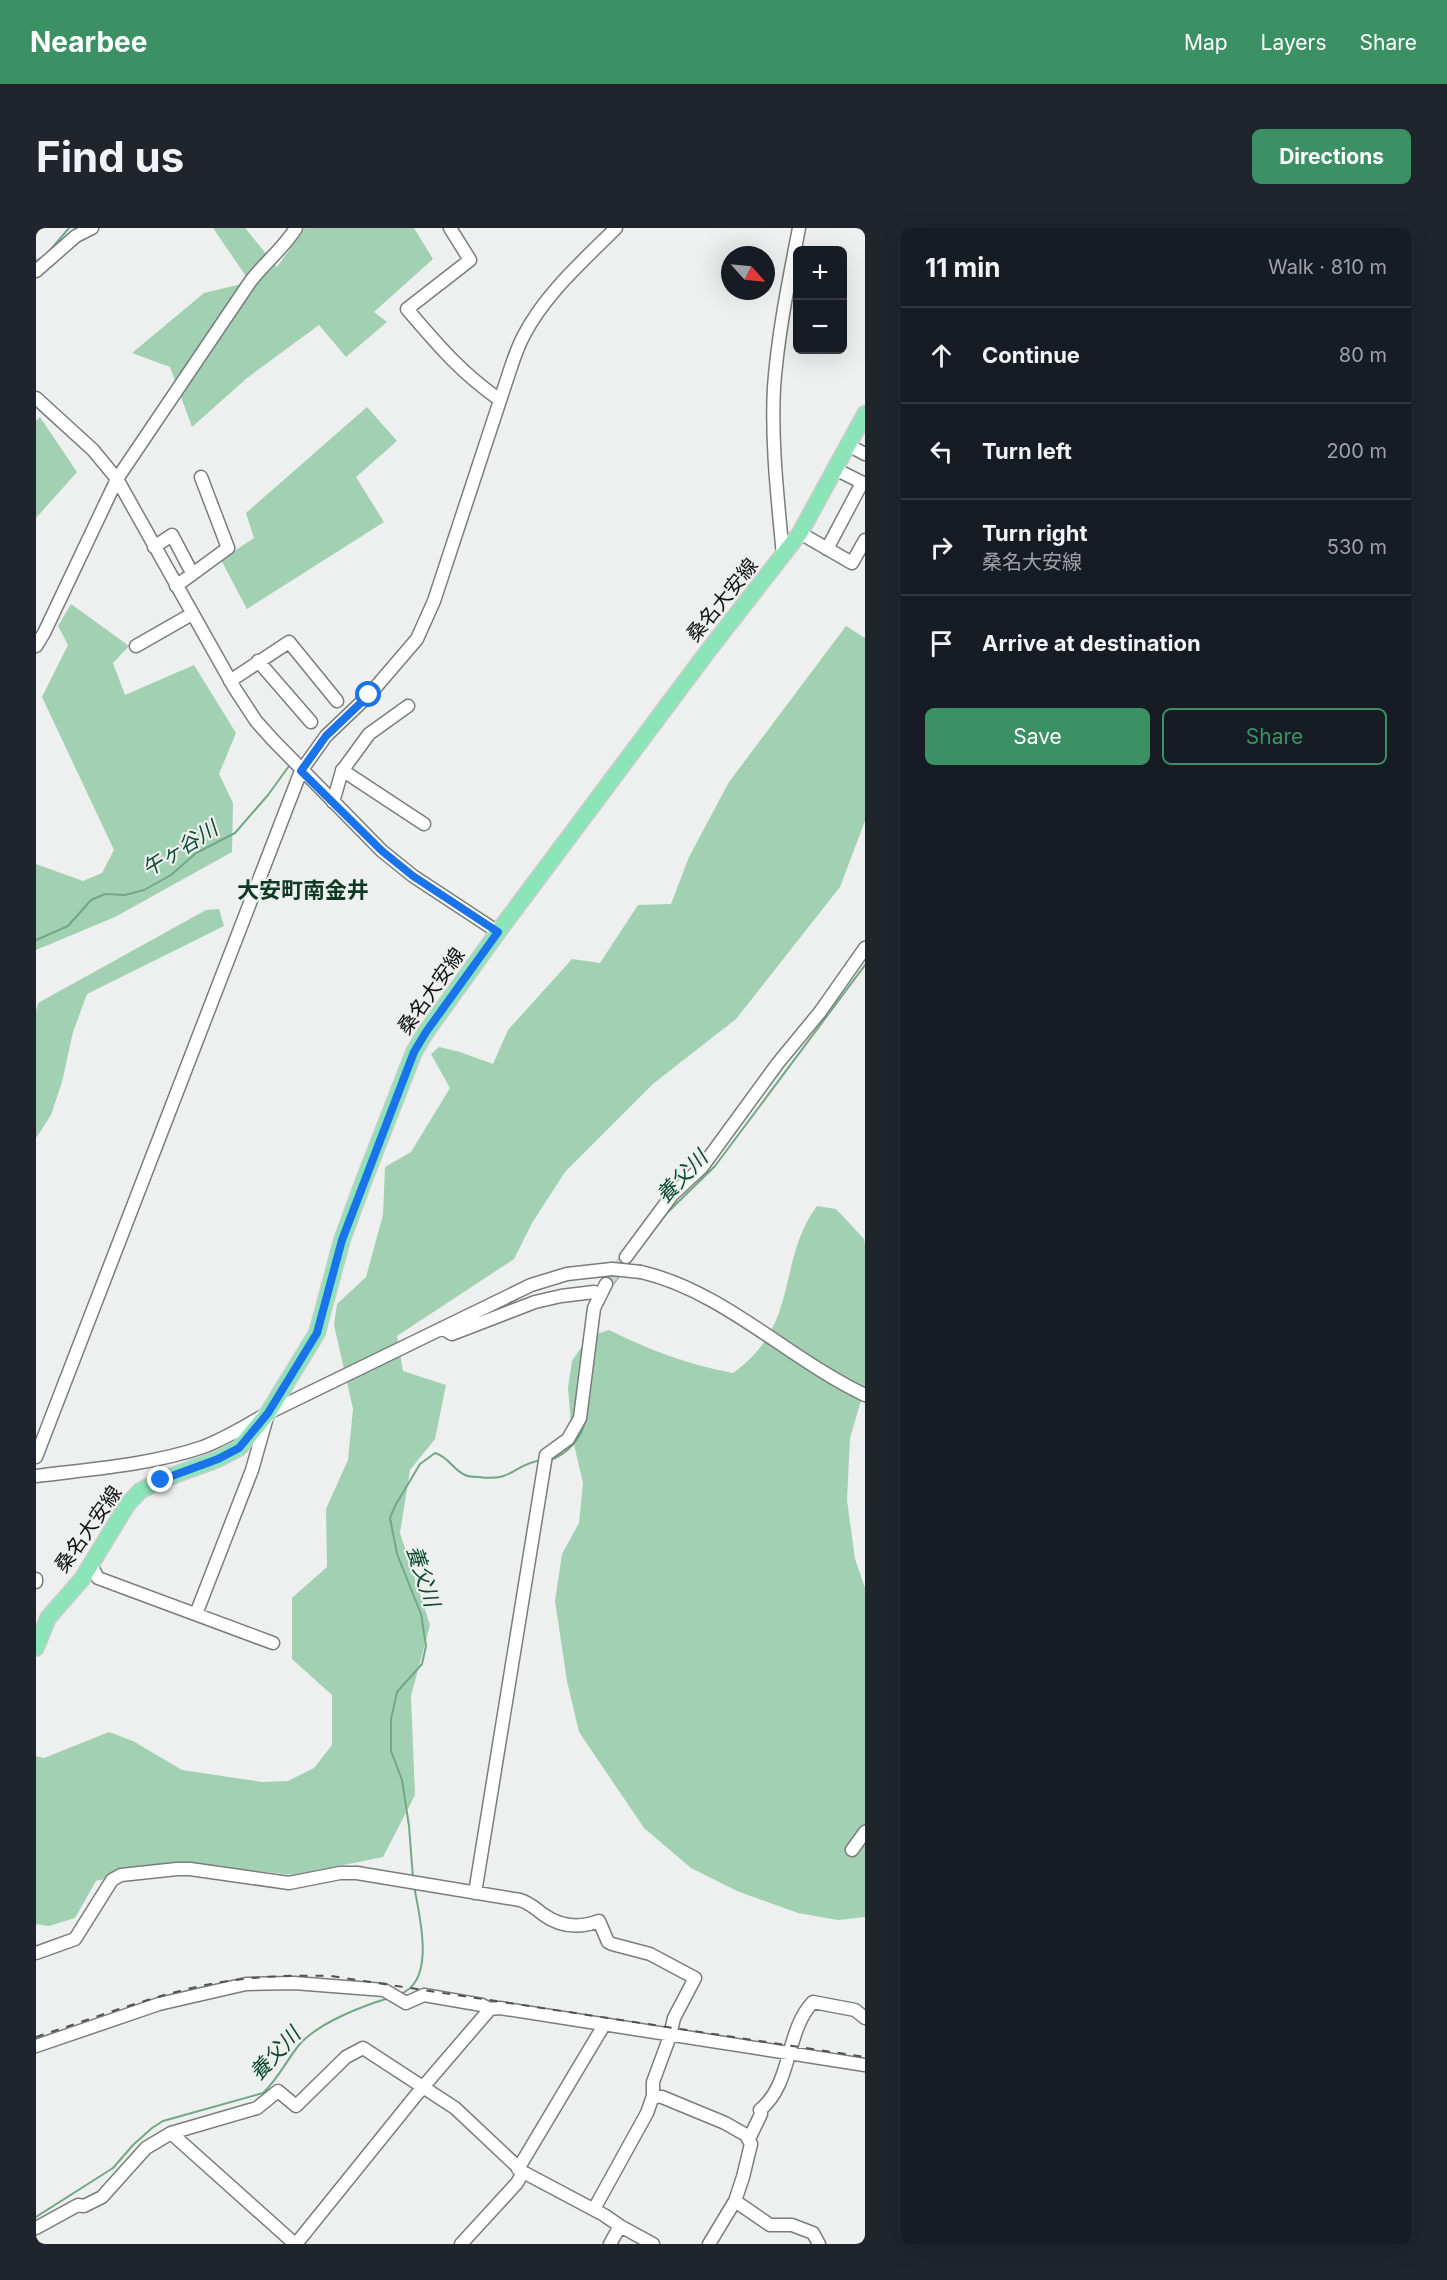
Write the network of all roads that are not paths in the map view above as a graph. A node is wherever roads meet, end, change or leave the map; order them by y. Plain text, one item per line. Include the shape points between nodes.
1 (92, 228) edge
2 (296, 228) edge
3 (450, 228) edge
4 (616, 228) edge
5 (799, 228) edge
6 (36, 271) edge
7 (36, 398) edge
8 (500, 400) junction
9 (865, 414) edge
10 (848, 445) junction
11 (865, 454) edge
12 (835, 469) junction
13 (201, 477) dead end
14 (117, 479) junction
15 (863, 483) edge
16 (800, 533) junction
17 (865, 540) edge
18 (154, 547) junction
19 (827, 549) junction
20 (783, 556) junction
21 (192, 573) junction
22 (177, 586) junction
23 (192, 614) junction
24 (36, 646) edge
25 (136, 646) dead end
26 (258, 661) junction
27 (230, 681) junction
28 (337, 701) dead end
29 (408, 706) dead end
30 (311, 722) dead end
31 (342, 770) junction
32 (301, 771) junction
33 (333, 802) junction
34 (424, 825) dead end
35 (498, 932) junction
36 (865, 948) edge
37 (626, 1257) tunnel mouth
38 (446, 1326) junction
39 (865, 1395) edge
40 (268, 1413) junction
41 (36, 1457) edge
42 (36, 1476) edge
43 (91, 1565) junction
44 (196, 1614) junction
45 (273, 1643) dead end
46 (36, 1648) edge
47 (865, 1832) edge
48 (852, 1850) dead end
49 (476, 1893) junction
50 (36, 1953) edge
51 (490, 2009) junction
52 (865, 2018) edge
53 (604, 2025) junction
54 (670, 2036) junction
55 (36, 2046) edge
56 (790, 2053) junction
57 (865, 2065) edge
58 (424, 2087) junction
59 (653, 2096) junction
60 (171, 2133) junction
61 (749, 2139) junction
62 (521, 2170) junction
63 (735, 2201) junction
64 (594, 2209) junction
65 (620, 2226) junction
66 (36, 2228) edge
67 (296, 2244) edge
68 (461, 2244) edge
69 (610, 2244) edge
70 (653, 2244) edge
71 (709, 2244) edge
72 (819, 2244) edge

1 - 6 street via 76,236
2 - 14 street via 250,282
3 - 8 street via 470,260 407,309 455,364
4 - 8 street via 538,312 523,336
5 - 20 street via 774,387 773,434
7 - 14 street via 93,450
8 - 32 street via 434,601 417,639 369,695 326,736
9 - 10 main road, 桑名大安線
10 - 11 street
10 - 12 main road, 桑名大安線
12 - 15 street
12 - 16 main road, 桑名大安線
13 - 21 street via 228,548
14 - 18 street
14 - 24 street
15 - 19 street
16 - 19 street
16 - 20 main road, 桑名大安線
17 - 19 street via 852,563
18 - 21 street via 172,535
18 - 22 street
20 - 35 main road, 桑名大安線
21 - 22 street
22 - 23 street
23 - 25 street
23 - 27 street
26 - 27 street
26 - 28 street via 290,642
26 - 30 street
27 - 32 street via 256,721
29 - 31 street via 369,734
31 - 33 street
31 - 34 street
32 - 33 street
32 - 41 street
33 - 35 street via 398,864
35 - 40 main road, 桑名大安線 via 414,1052 342,1240 317,1333
36 - 37 street via 702,1167 672,1195
38 - 39 street, bridge via 545,1280 586,1270 629,1270 665,1278 695,1292 820,1372
38 - 40 street
38 - 49 street via 452,1334 551,1298 603,1289 594,1308 580,1419 568,1439 546,1455
40 - 42 street via 202,1447 148,1461
40 - 43 main road, 桑名大安線 via 239,1448 140,1491 127,1505
40 - 44 street via 252,1470
43 - 44 street via 98,1578
43 - 46 main road, 桑名大安線 via 48,1618
44 - 45 street
47 - 48 street
49 - 50 street via 348,1872 289,1883 190,1869 121,1875 107,1886 75,1939
49 - 54 street via 530,1903 565,1925 599,1921 608,1942 650,1954 695,1978 674,2018
51 - 53 street
51 - 55 street via 424,1995 406,2003 384,1990 338,1985 246,1984 159,2004
51 - 58 street
52 - 56 street via 855,2010 813,2002 804,2011
53 - 54 street
53 - 62 street
54 - 56 street
54 - 59 street via 653,2082
56 - 57 street
56 - 61 street via 782,2078 760,2110
58 - 60 street via 363,2048 346,2057 296,2106 278,2091 257,2108
58 - 62 street via 455,2108
58 - 67 street
59 - 61 street via 725,2123
59 - 64 street
60 - 66 street via 146,2148 102,2197
60 - 67 street
61 - 63 street via 751,2144
62 - 64 street
62 - 68 street via 517,2183
63 - 71 street
63 - 72 street via 770,2225 792,2225 813,2233
64 - 65 street
65 - 69 street
65 - 70 street

